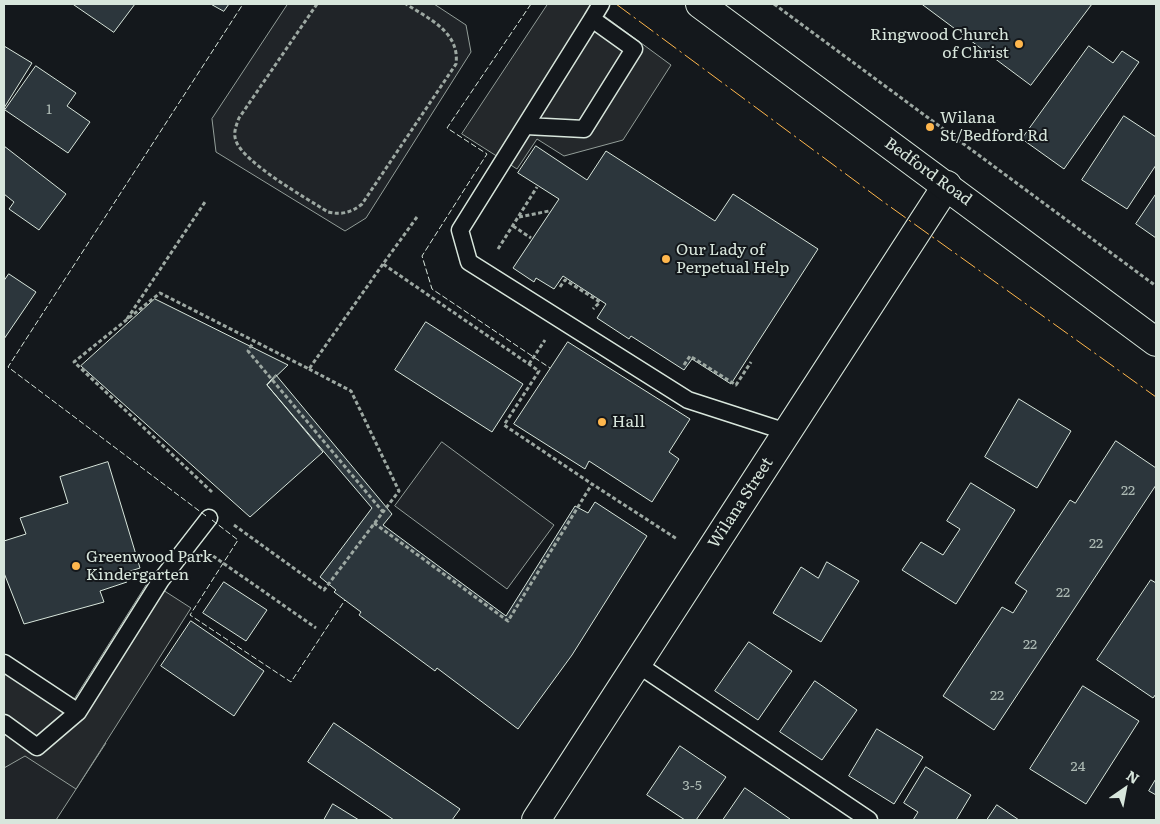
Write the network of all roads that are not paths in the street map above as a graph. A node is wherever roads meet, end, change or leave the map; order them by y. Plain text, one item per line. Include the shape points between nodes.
1 (601, 4) edge
2 (700, 4) edge
3 (592, 19) junction
4 (526, 126) junction
5 (947, 185) junction
6 (1156, 342) edge
7 (787, 432) junction
8 (212, 514) road end
9 (4, 663) edge
10 (637, 664) junction
11 (78, 712) junction
12 (4, 723) edge
13 (536, 820) edge
14 (870, 820) edge

1 - 3 lane
2 - 5 street, Bedford Road
3 - 4 lane
3 - 4 lane via 634,49 584,129
4 - 7 lane via 460,230 470,262 688,400
5 - 6 street, Bedford Road
5 - 7 street, Wilana Street
7 - 10 street, Wilana Street
8 - 11 lane via 161,580
9 - 11 lane
10 - 13 street, Wilana Street
10 - 14 lane
11 - 12 lane via 38,747

